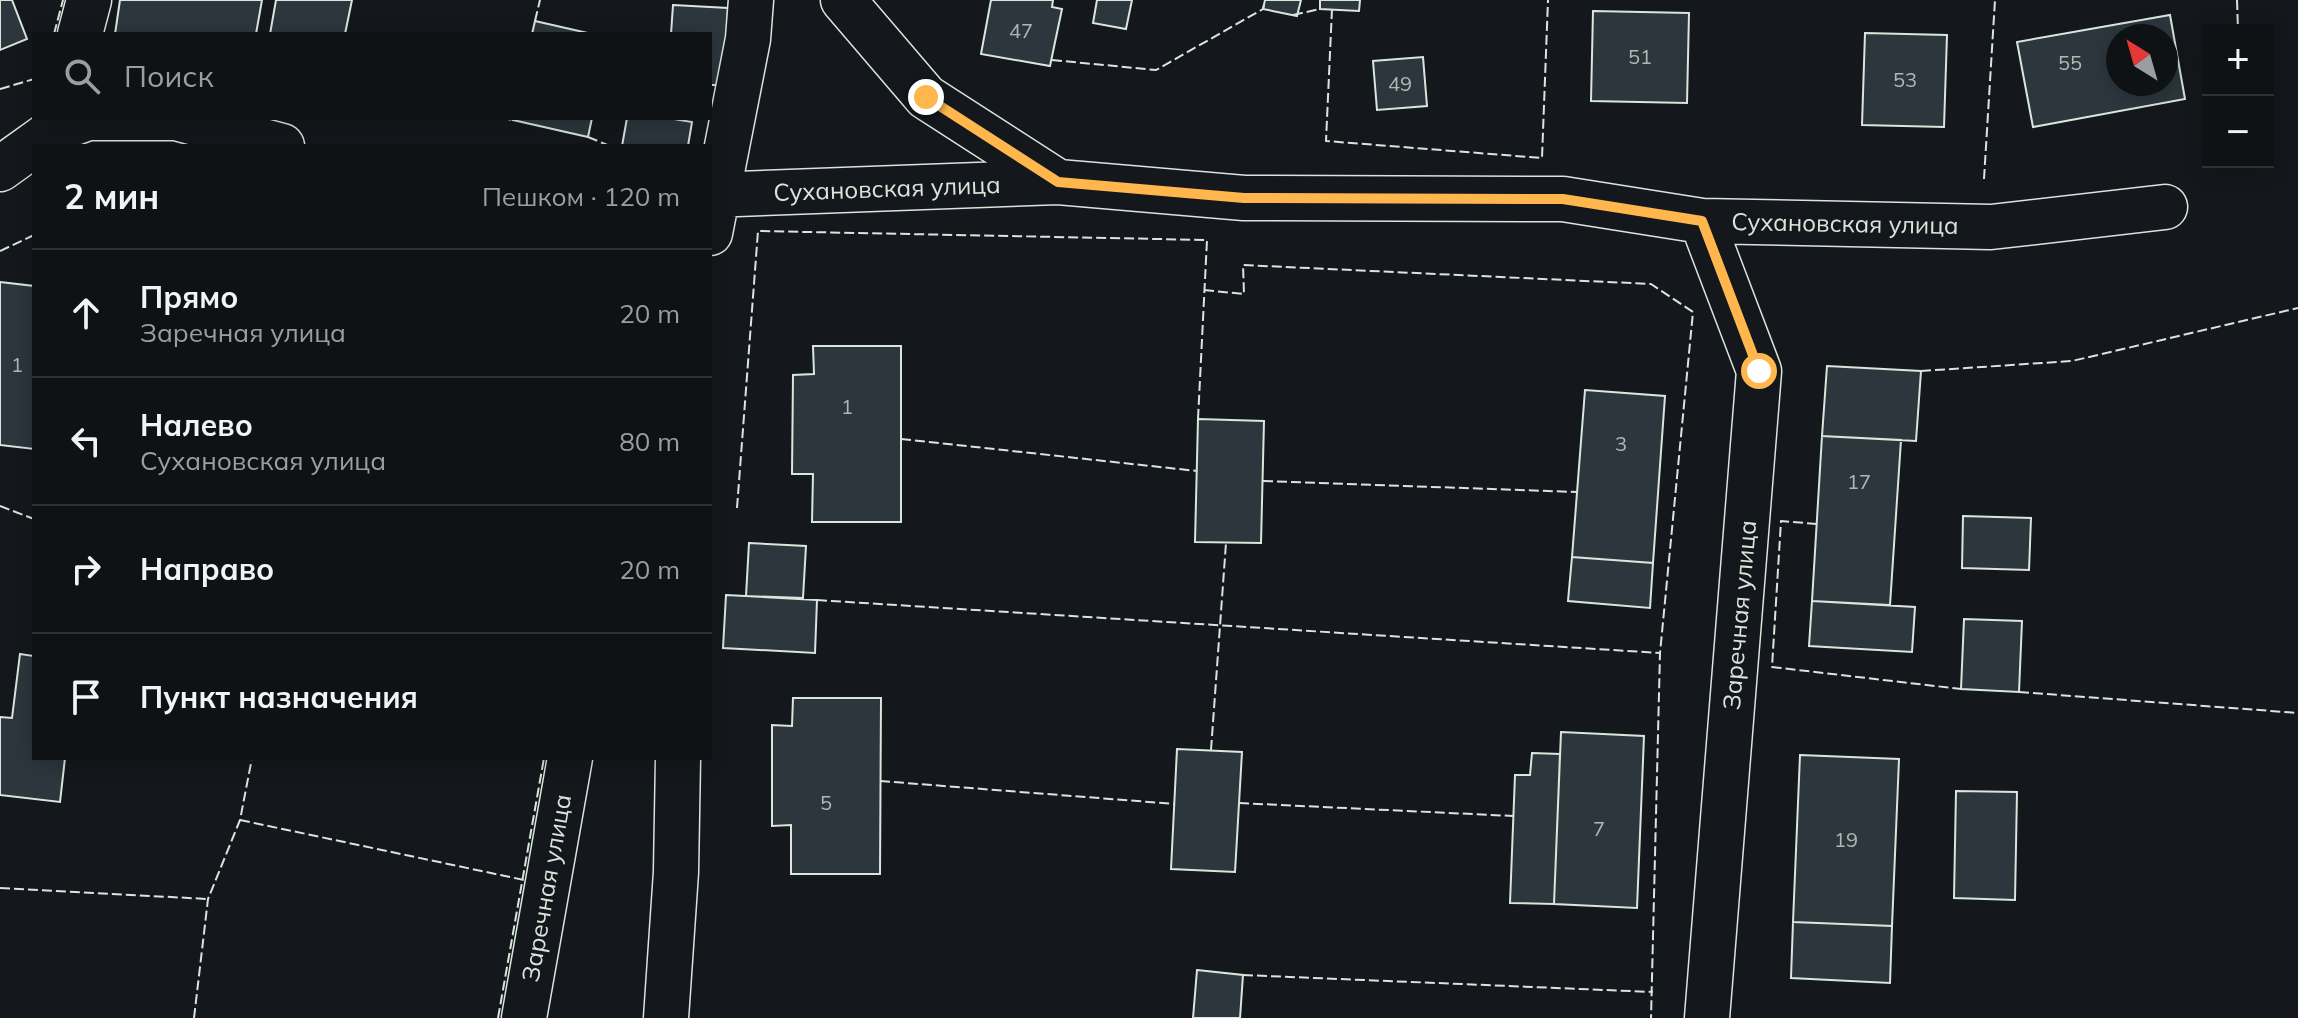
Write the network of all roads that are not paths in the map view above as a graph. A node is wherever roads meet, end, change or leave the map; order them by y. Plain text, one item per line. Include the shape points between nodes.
1 (89, 0) edge
2 (751, 0) edge
3 (843, 0) edge
4 (81, 32) edge
5 (77, 120) edge
6 (184, 120) edge
7 (54, 124) edge
8 (274, 144) edge
9 (0, 169) edge
10 (1058, 182) junction
11 (2165, 207) dead end
12 (712, 210) edge
13 (1702, 221) junction
14 (570, 760) edge
15 (678, 760) edge
16 (524, 1018) edge
17 (666, 1018) edge
18 (1707, 1018) edge

1 - 4 street
2 - 12 street via 748,39
3 - 10 street via 926,97
5 - 7 street
6 - 8 street
7 - 9 street
10 - 12 street, Сухановская улица
10 - 13 street, Сухановская улица via 1244,198 1563,199
11 - 13 street, Сухановская улица via 1991,227
13 - 18 street, Заречная улица via 1759,371
14 - 16 street, Заречная улица
15 - 17 street

